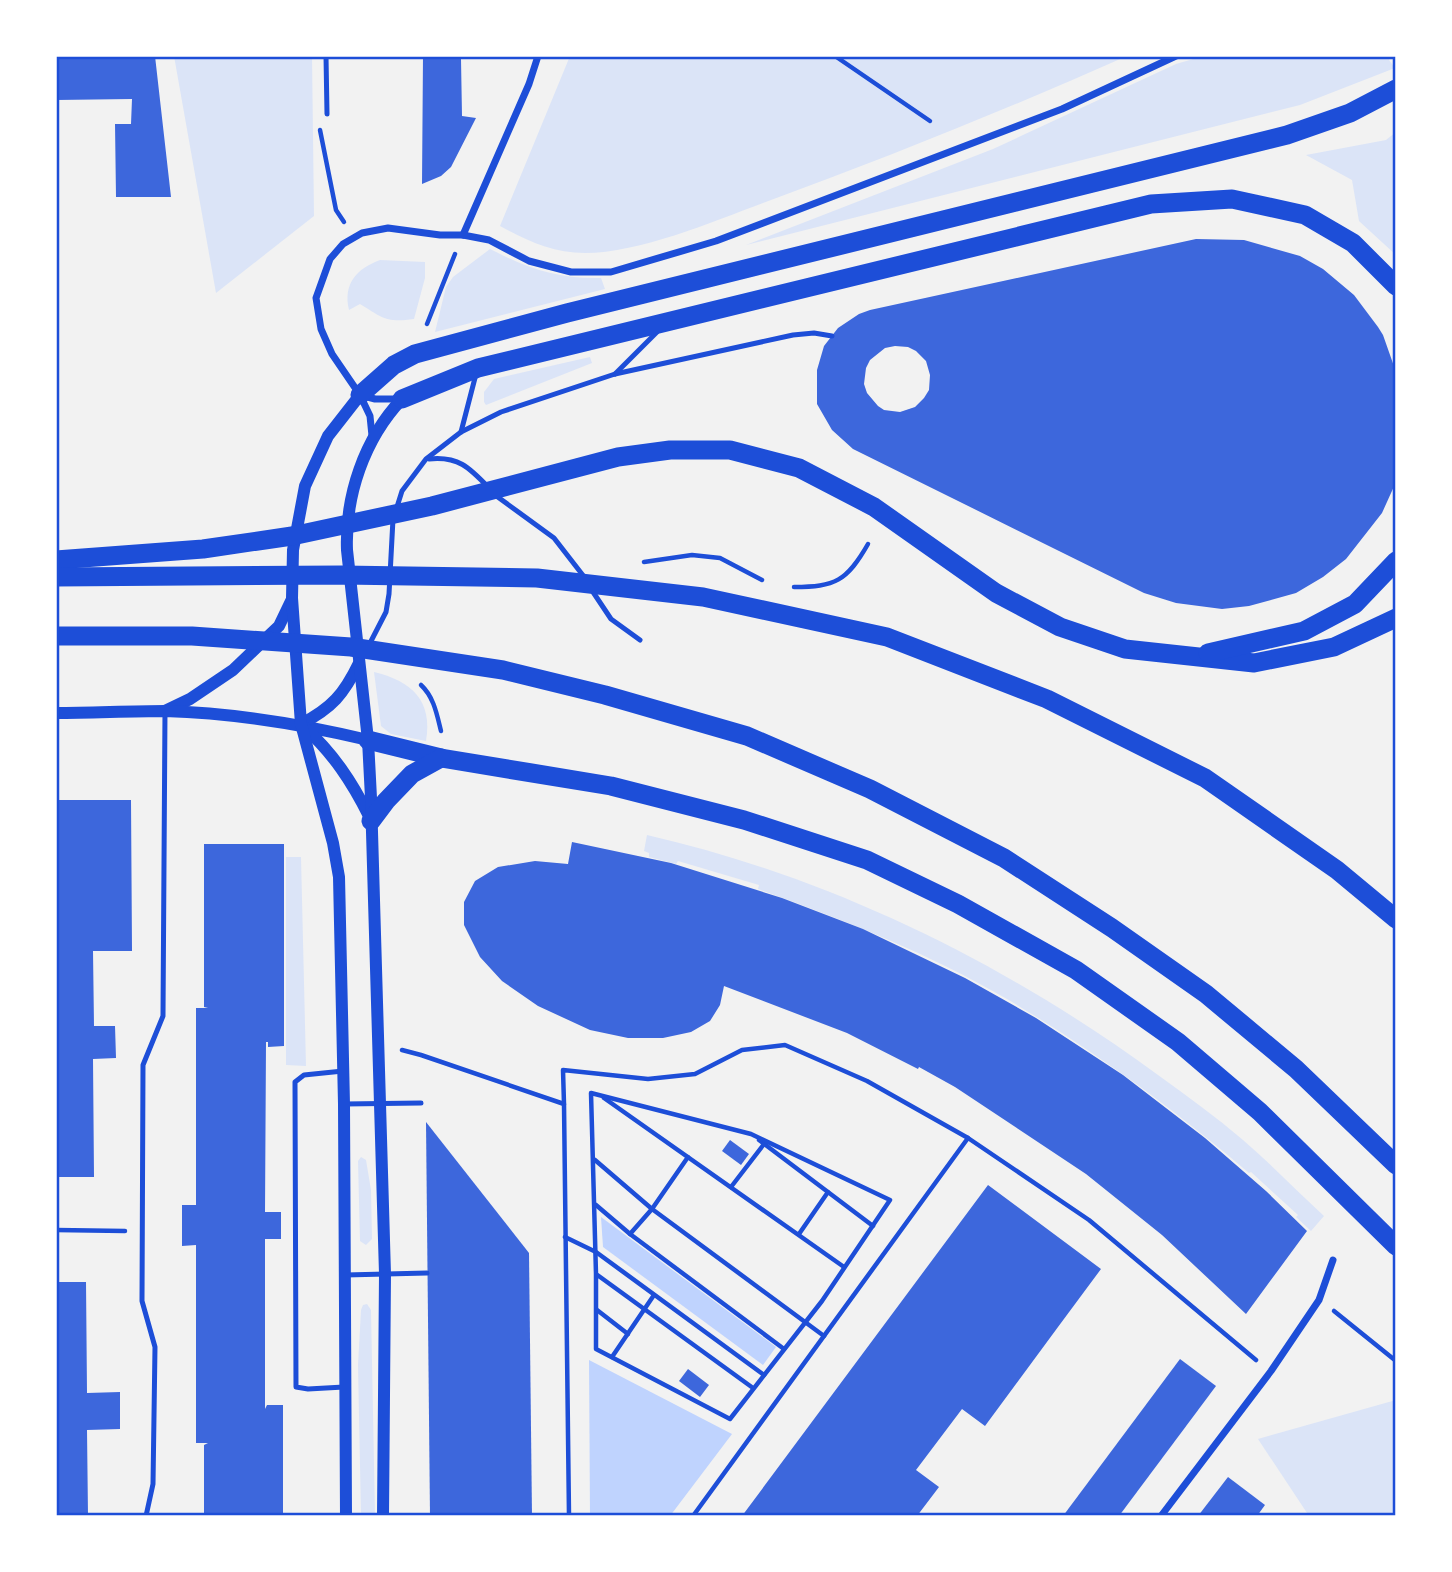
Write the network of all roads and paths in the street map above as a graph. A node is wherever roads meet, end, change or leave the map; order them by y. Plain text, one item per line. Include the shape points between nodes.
1 (326, 56) edge
2 (538, 56) edge
3 (835, 56) edge
4 (1176, 56) edge
5 (1396, 89) edge
6 (327, 114) joint
7 (930, 121) dead end
8 (463, 235) junction
9 (354, 237) junction
10 (1396, 286) edge
11 (666, 323) junction
12 (832, 336) dead end
13 (435, 349) junction
14 (478, 368) junction
15 (615, 374) junction
16 (360, 395) junction
17 (402, 399) junction
18 (461, 432) junction
19 (373, 438) junction
20 (426, 459) junction
21 (867, 544) dead end
22 (56, 560) edge
23 (1396, 561) edge
24 (635, 563) dead end
25 (56, 577) edge
26 (769, 583) dead end
27 (790, 587) dead end
28 (292, 598) junction
29 (1396, 618) edge
30 (56, 636) edge
31 (640, 640) dead end
32 (1190, 657) junction
33 (360, 662) junction
34 (416, 681) dead end
35 (165, 712) junction
36 (56, 713) edge
37 (301, 724) junction
38 (368, 740) junction
39 (441, 758) junction
40 (372, 821) junction
41 (1396, 919) edge
42 (378, 1044) junction
43 (343, 1071) junction
44 (600, 1095) junction
45 (421, 1103) dead end
46 (345, 1104) junction
47 (380, 1104) junction
48 (564, 1104) junction
49 (751, 1134) junction
50 (968, 1138) junction
51 (764, 1144) junction
52 (689, 1157) junction
53 (594, 1160) junction
54 (1396, 1165) edge
55 (731, 1186) junction
56 (828, 1192) junction
57 (596, 1205) junction
58 (652, 1209) junction
59 (873, 1226) junction
60 (56, 1230) edge
61 (142, 1231) junction
62 (630, 1234) junction
63 (799, 1234) junction
64 (565, 1237) junction
65 (1396, 1246) edge
66 (596, 1252) junction
67 (1333, 1260) dead end
68 (844, 1267) junction
69 (427, 1273) dead end
70 (385, 1274) junction
71 (596, 1274) junction
72 (345, 1275) junction
73 (654, 1295) junction
74 (1319, 1300) junction
75 (645, 1308) junction
76 (596, 1310) junction
77 (804, 1322) junction
78 (628, 1334) junction
79 (824, 1336) junction
80 (784, 1349) junction
81 (612, 1357) junction
82 (1396, 1361) edge
83 (1270, 1371) junction
84 (764, 1375) junction
85 (344, 1387) junction
86 (753, 1388) junction
87 (146, 1516) edge
88 (346, 1516) edge
89 (383, 1516) edge
90 (569, 1516) edge
91 (693, 1516) edge
92 (1161, 1516) edge

1 - 6 lane
2 - 8 street
3 - 7 path
4 - 8 street via 1049,114 716,241 611,272 571,272 529,261 489,240
5 - 13 highway via 1350,113 1287,135
6 - 9 path via 320,128 335,210
8 - 9 street via 388,228
8 - 13 path via 426,322
9 - 16 street via 330,259 316,298 321,329 332,354
10 - 11 highway via 1353,243 1305,215 1232,199 1151,204
11 - 14 highway
11 - 15 lane
12 - 15 lane via 793,335
13 - 16 highway via 394,365
14 - 17 highway
14 - 18 lane
15 - 18 lane via 501,412
16 - 17 street
16 - 19 street
16 - 28 street via 328,436 305,486 293,550
17 - 19 street
18 - 20 lane
19 - 33 street via 346,523
20 - 31 lane via 458,461 499,499 554,538 611,619
20 - 33 lane via 402,491 393,520 386,612
21 - 27 path via 846,577 831,584
22 - 32 highway via 203,549 292,536 432,506 618,457 670,450 730,450 799,468 874,507 996,593 1060,627 1125,649
23 - 32 highway via 1355,604 1304,631
24 - 26 path via 692,555 720,558
25 - 41 highway via 537,578 703,597 887,637 1047,699 1205,778 1337,870
28 - 35 street via 279,626 233,670
28 - 37 street
29 - 32 highway via 1334,647 1254,663
30 - 54 highway via 192,636 351,647 503,670 747,736 870,789 1004,858 1112,928 1206,994 1296,1069
33 - 37 street via 345,692 322,714
33 - 38 street
34 - 39 path via 436,709
35 - 36 street
35 - 37 street
35 - 61 lane via 163,1016 142,1065
37 - 38 street
37 - 40 street via 342,767
37 - 43 street via 339,877
38 - 39 highway
38 - 40 street
39 - 40 highway via 412,774
39 - 65 highway via 611,786 744,820 867,860 958,904 1076,970 1178,1042 1260,1112
40 - 42 street
42 - 47 street
42 - 48 path
43 - 46 street
43 - 85 lane via 304,1075 295,1082 295,1193 296,1387
44 - 49 path
44 - 52 path
44 - 53 path via 592,1093
45 - 47 lane
46 - 47 lane
46 - 72 street
47 - 70 street
48 - 50 path via 563,1070 648,1079 695,1074 742,1050 785,1045 867,1081
48 - 64 path
49 - 51 path
49 - 59 path via 890,1200
50 - 79 path
50 - 83 path via 1089,1220
51 - 55 path
51 - 56 path
52 - 55 path
52 - 58 path
53 - 57 path
53 - 58 path
55 - 63 path
56 - 59 path
56 - 63 path
57 - 62 path
57 - 66 path
58 - 62 path
58 - 77 path
59 - 68 path
60 - 61 path
61 - 87 lane via 142,1301 155,1347 153,1485
62 - 80 path
63 - 68 path
64 - 66 path
64 - 90 path
66 - 71 path
66 - 73 path
67 - 74 street
68 - 77 path
69 - 70 lane
70 - 72 lane
70 - 89 street
71 - 75 path
71 - 76 path
72 - 85 street
73 - 75 path
73 - 84 path
74 - 82 path
74 - 83 street
75 - 78 path
75 - 86 path
76 - 78 path
76 - 81 path via 596,1349
77 - 79 path
77 - 80 path
78 - 81 path
79 - 91 path
80 - 84 path
81 - 86 path via 730,1419
83 - 92 street
84 - 86 path
85 - 88 street

